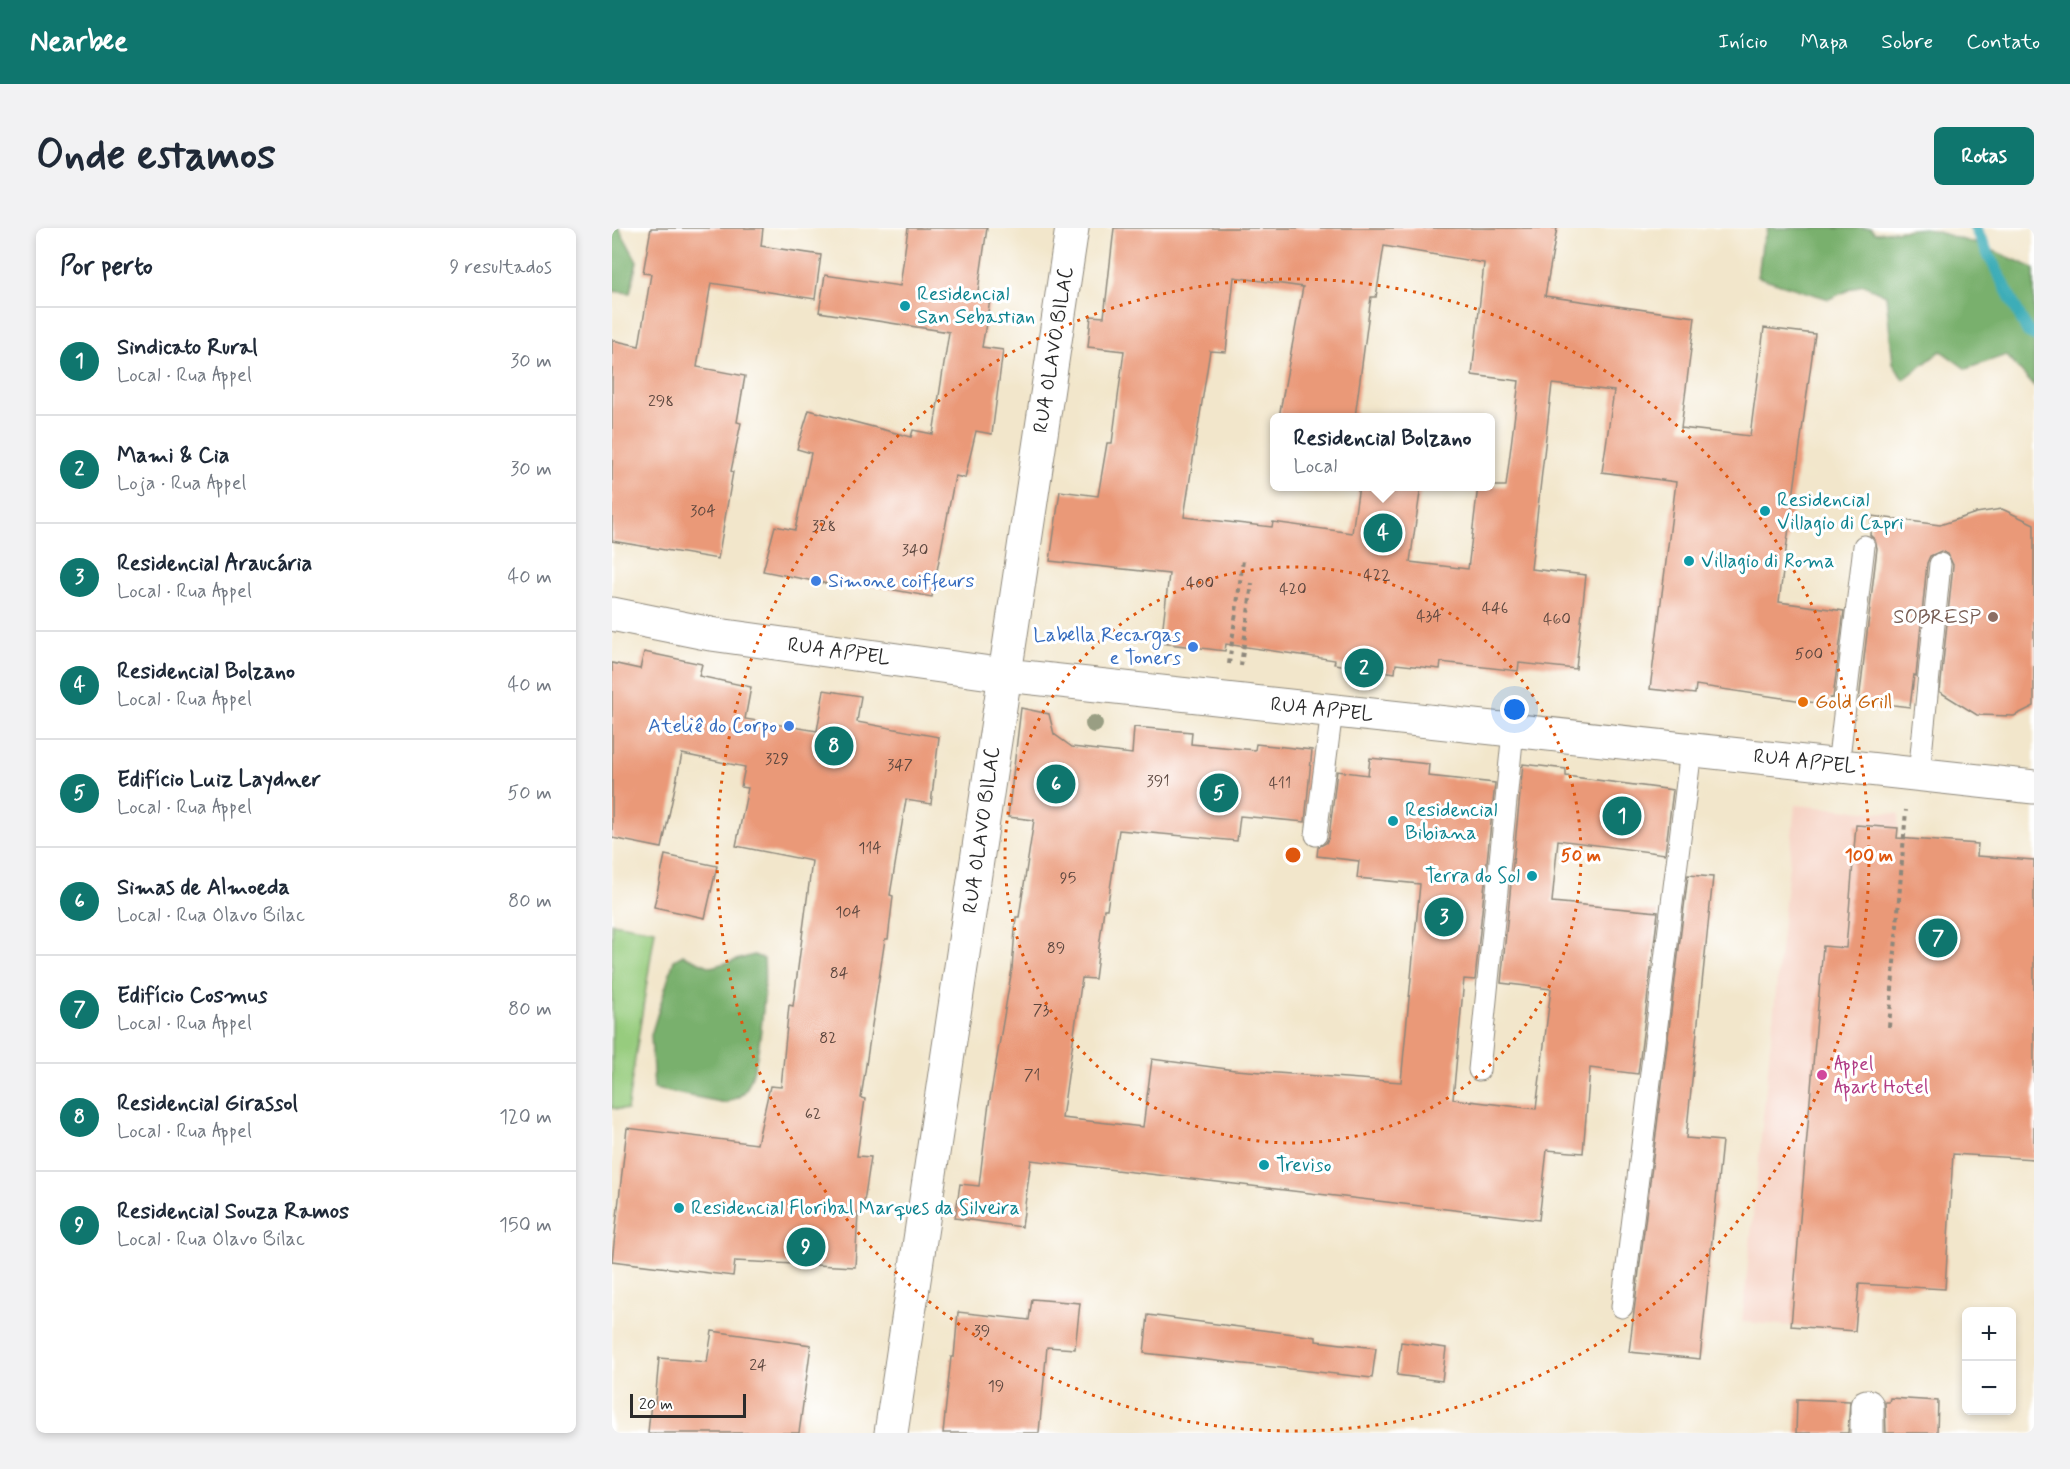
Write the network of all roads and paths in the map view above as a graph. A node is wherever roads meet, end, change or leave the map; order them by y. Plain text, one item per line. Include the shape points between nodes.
1 (1072, 228) edge
2 (1863, 546) dead end
3 (1243, 560) dead end
4 (1940, 564) dead end
5 (1252, 583) dead end
6 (612, 614) edge
7 (1005, 675) junction
8 (1231, 700) junction
9 (1332, 711) junction
10 (1513, 731) junction
11 (1691, 750) junction
12 (1838, 766) junction
13 (1914, 774) junction
14 (2034, 787) edge
15 (1316, 835) dead end
16 (1889, 1027) dead end
17 (1479, 1070) dead end
18 (1622, 1307) dead end
19 (891, 1433) edge

1 - 7 street, RUA OLAVO BILAC
2 - 12 lane
3 - 8 path
4 - 13 lane
5 - 8 path
6 - 7 street, RUA APPEL via 711,634
7 - 8 street, RUA APPEL
7 - 19 street, RUA OLAVO BILAC
8 - 9 street, RUA APPEL
9 - 10 street, RUA APPEL
9 - 15 lane
10 - 11 street, RUA APPEL
10 - 17 lane
11 - 12 street, RUA APPEL
11 - 18 lane
12 - 13 street, RUA APPEL
13 - 14 street, RUA APPEL
13 - 16 path

